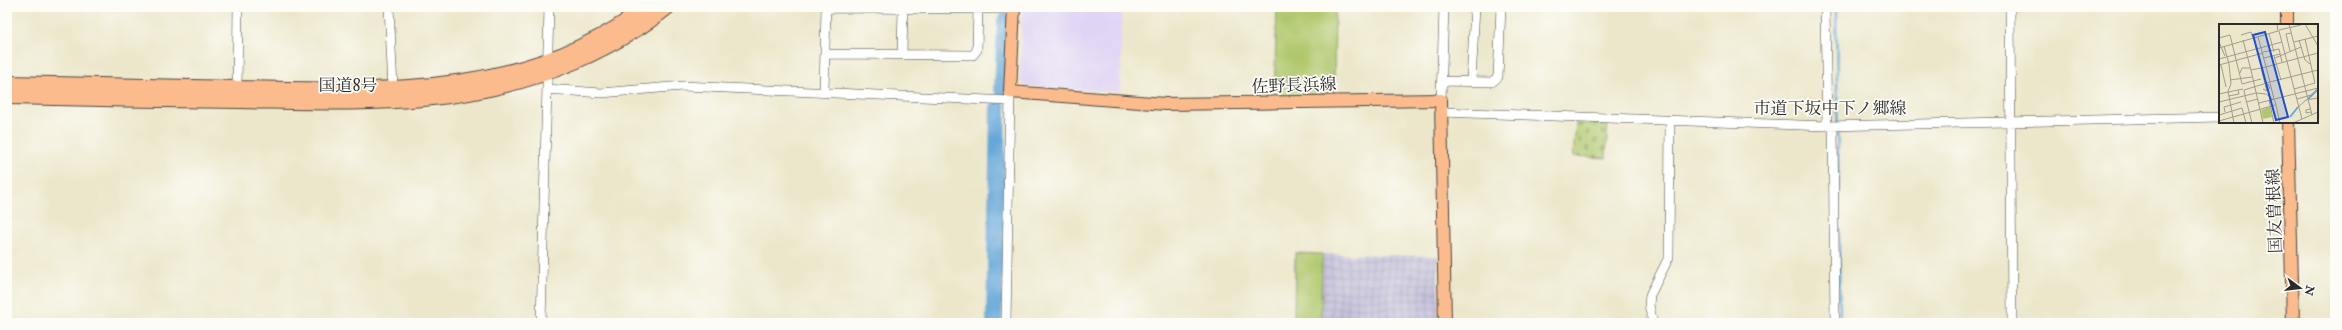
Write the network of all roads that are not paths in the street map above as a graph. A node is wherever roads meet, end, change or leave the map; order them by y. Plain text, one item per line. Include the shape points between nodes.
1 (238, 7) edge
2 (389, 7) edge
3 (549, 7) edge
4 (646, 7) edge
5 (668, 7) edge
6 (826, 7) edge
7 (881, 7) edge
8 (1444, 7) edge
9 (1474, 7) edge
10 (1501, 7) edge
11 (1825, 7) edge
12 (2010, 7) edge
13 (2286, 7) edge
14 (903, 8) junction
15 (978, 8) edge
16 (1014, 8) edge
17 (2287, 24) edge
18 (825, 54) junction
19 (902, 54) junction
20 (548, 68) junction
21 (1442, 81) junction
22 (1471, 82) junction
23 (7, 83) edge
24 (237, 88) junction
25 (393, 88) junction
26 (547, 89) junction
27 (824, 91) junction
28 (1010, 96) junction
29 (7, 97) edge
30 (1441, 106) junction
31 (2219, 116) edge
32 (1670, 122) junction
33 (2011, 122) junction
34 (2288, 123) edge
35 (1835, 125) junction
36 (541, 323) edge
37 (1006, 323) edge
38 (1445, 323) edge
39 (1653, 323) edge
40 (1835, 323) edge
41 (2012, 323) edge
42 (2293, 323) edge

1 - 24 street
2 - 25 street
3 - 20 street
4 - 20 highway, 国道8号 via 602,37
5 - 20 highway, 国道8号 via 614,44
6 - 7 street
6 - 18 street
7 - 14 street
8 - 21 street
9 - 22 street
10 - 22 street via 1498,77 1492,82
11 - 35 street
12 - 33 street
13 - 17 main road
14 - 15 street
14 - 19 street
15 - 16 street
15 - 19 street via 977,50 973,56
16 - 28 main road
18 - 19 street
18 - 27 street
20 - 25 highway, 国道8号 via 444,85
20 - 26 street
20 - 29 highway, 国道8号 via 487,91 372,104
21 - 22 street
21 - 30 street
23 - 24 highway, 国道8号
24 - 25 highway, 国道8号
26 - 27 street via 601,93 683,86
26 - 36 street
27 - 28 street
28 - 30 main road, 佐野長浜線 via 1165,104
28 - 37 street
30 - 32 street, 市道下坂中下ノ郷線
30 - 38 main road
31 - 33 street, 市道下坂中下ノ郷線
32 - 35 street, 市道下坂中下ノ郷線
32 - 39 street via 1668,257 1650,295 1648,306
33 - 35 street, 市道下坂中下ノ郷線
33 - 41 street
34 - 42 main road, 国友曽根線
35 - 40 street

